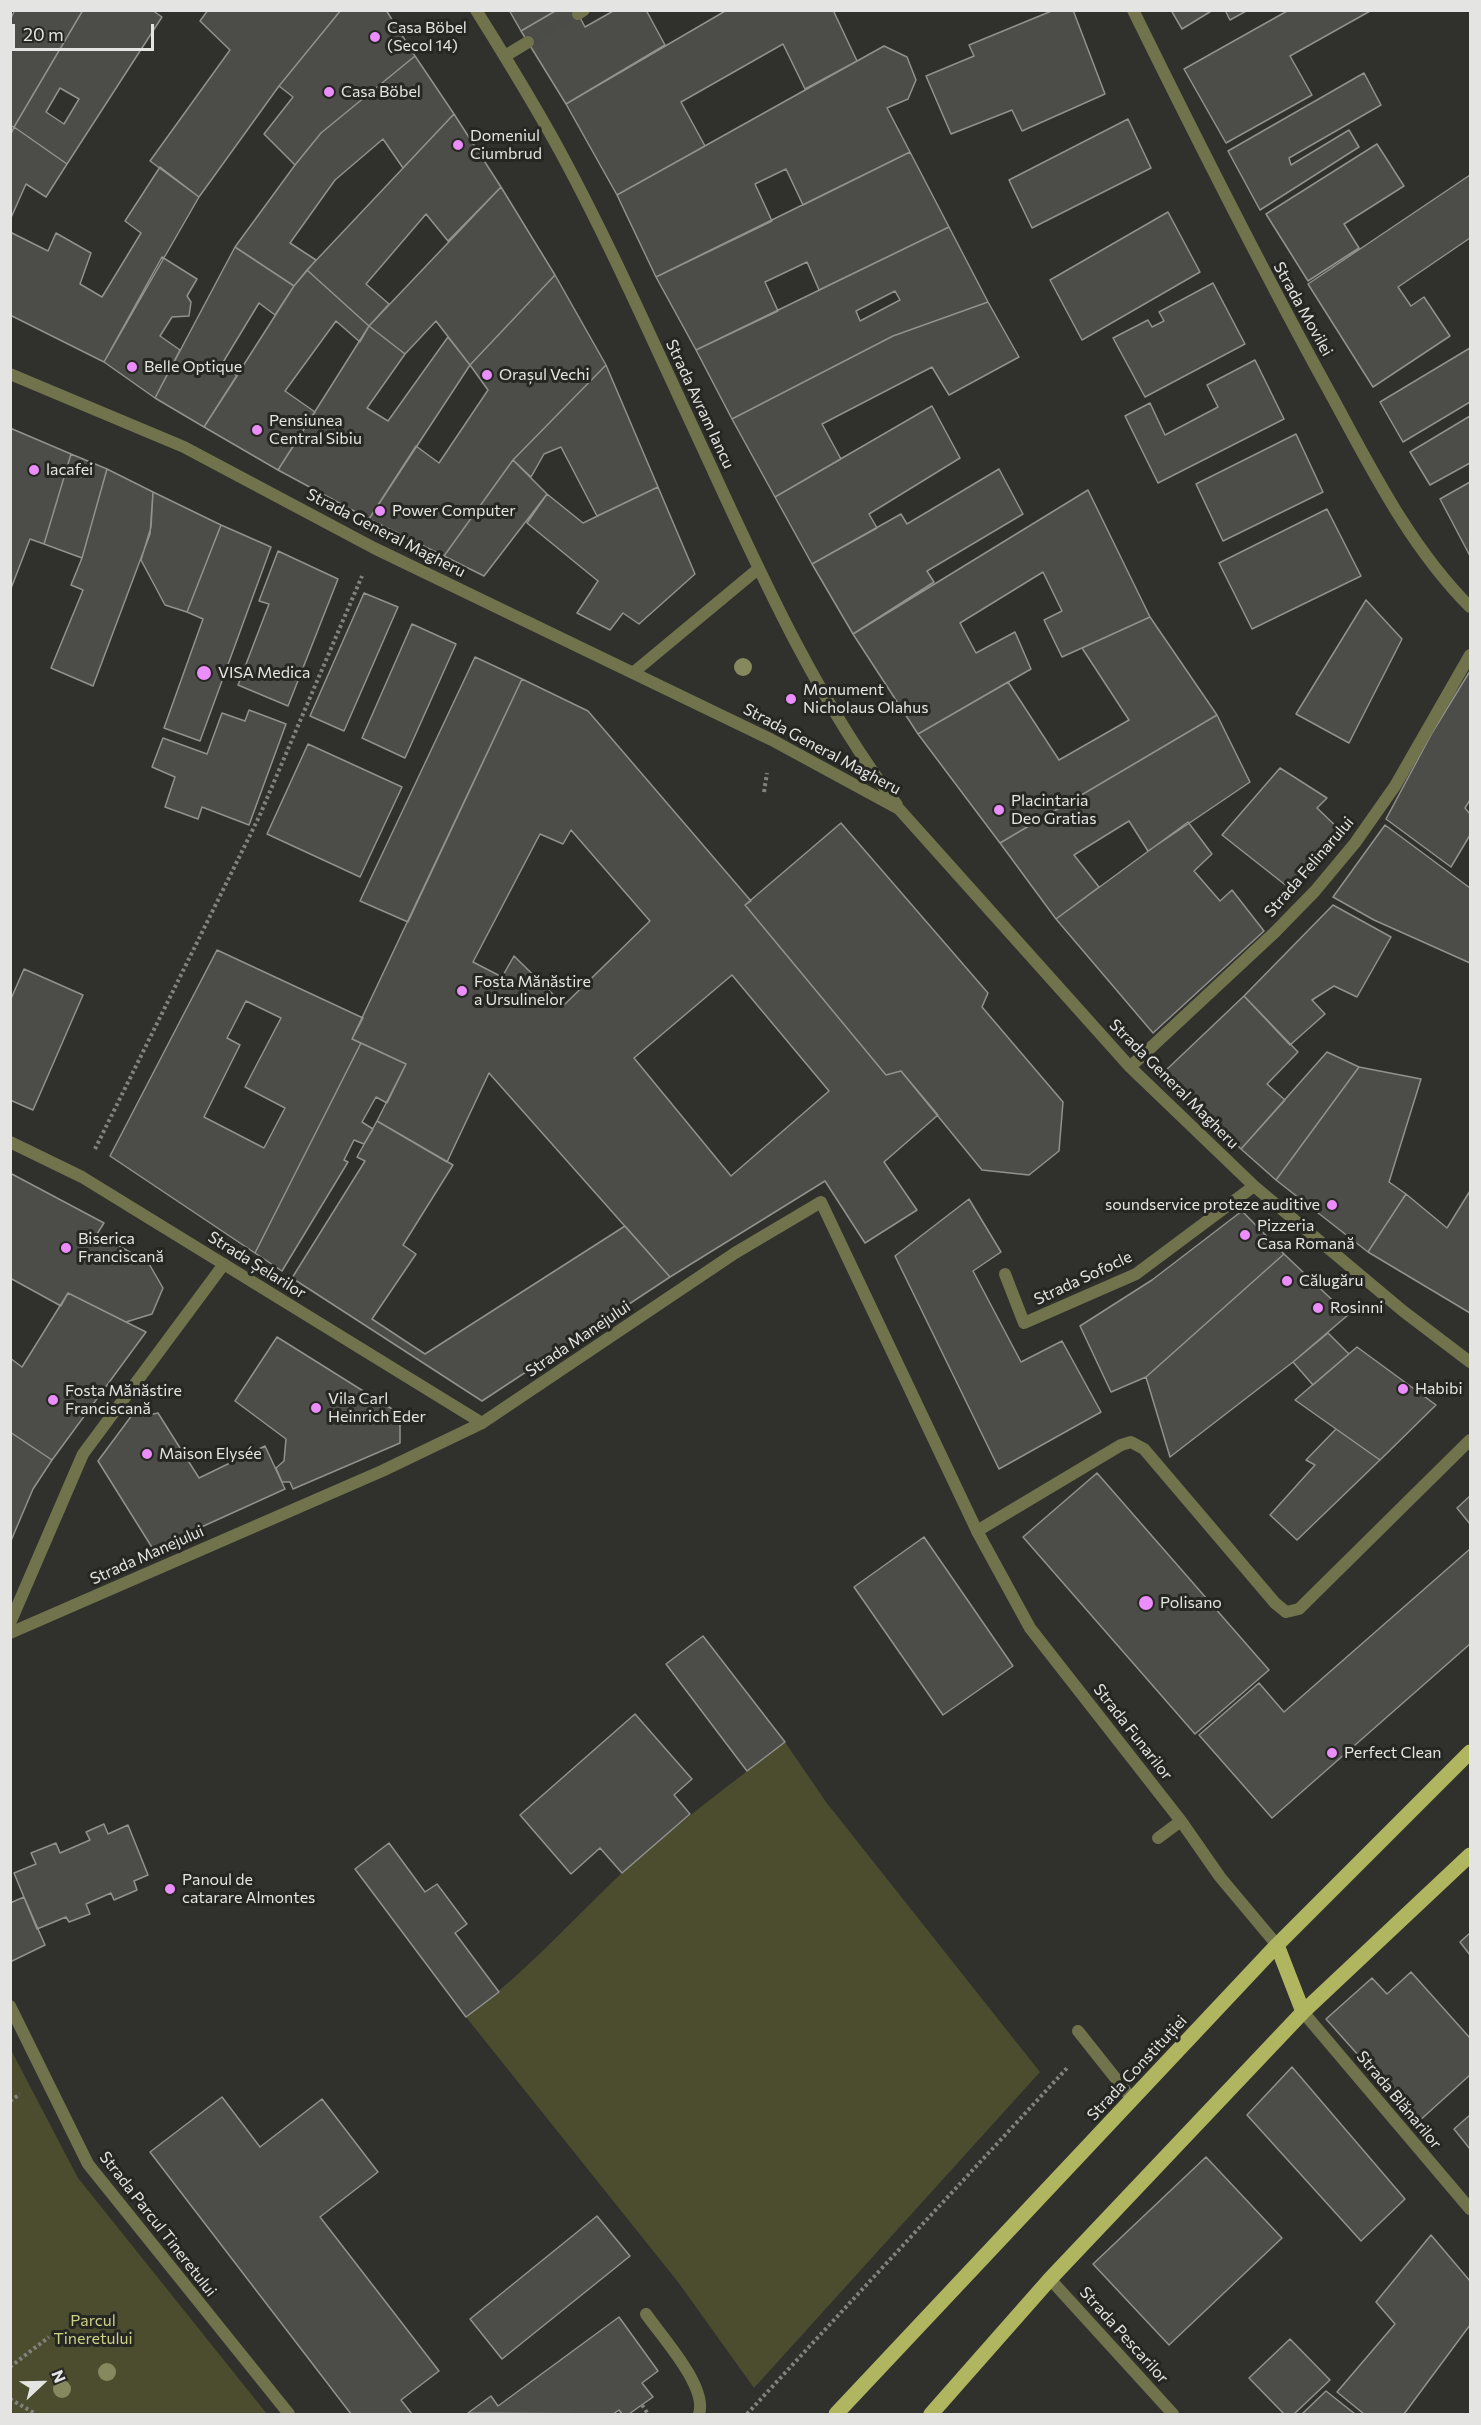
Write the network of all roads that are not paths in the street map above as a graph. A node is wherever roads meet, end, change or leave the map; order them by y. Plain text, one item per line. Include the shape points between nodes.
1 (476, 10) edge
2 (1133, 10) edge
3 (528, 42) tunnel mouth
4 (505, 57) junction
5 (10, 374) edge
6 (758, 569) junction
7 (1470, 607) edge
8 (1470, 655) edge
9 (634, 672) junction
10 (899, 809) junction
11 (1130, 1067) junction
12 (10, 1142) edge
13 (1254, 1186) junction
14 (224, 1264) junction
15 (1005, 1274) dead end
16 (1470, 1362) edge
17 (482, 1423) junction
18 (1470, 1440) edge
19 (977, 1531) junction
20 (10, 1623) edge
21 (10, 1633) edge
22 (1470, 1752) edge
23 (1181, 1821) junction
24 (1158, 1838) dead end
25 (1470, 1856) edge
26 (1277, 1945) junction
27 (10, 2006) edge
28 (1303, 2012) junction
29 (1078, 2031) dead end
30 (1132, 2099) junction
31 (1470, 2209) edge
32 (1050, 2278) junction
33 (646, 2314) dead end
34 (289, 2415) edge
35 (699, 2415) edge
36 (836, 2415) edge
37 (931, 2415) edge
38 (1173, 2415) edge

1 - 4 street, Strada Avram Iancu
2 - 7 street, Strada Movilei via 1254,256 1384,491 1422,549
3 - 4 street
4 - 6 street, Strada Avram Iancu via 562,154
5 - 9 street, Strada General Magheru via 184,447 374,548
6 - 9 street
6 - 10 street, Strada Avram Iancu via 809,670 866,765
8 - 11 street, Strada Felinarului via 1395,786 1355,843 1275,932
9 - 10 street, Strada General Magheru
10 - 11 street, Strada General Magheru
11 - 13 street, Strada General Magheru
12 - 14 street, Strada Șelarilor via 82,1177
13 - 15 street, Strada Sofocle via 1136,1274 1024,1323
13 - 16 street, Strada General Magheru
14 - 17 street, Strada Șelarilor
14 - 20 street via 83,1454
17 - 19 street, Strada Manejului via 735,1253 821,1202
17 - 21 street, Strada Manejului
18 - 19 street via 1299,1609 1286,1612 1275,1604 1144,1449 1131,1442
19 - 23 street, Strada Funarilor via 1030,1628
22 - 26 main road, Strada Constituției
23 - 24 street
23 - 26 street, Strada Funarilor via 1220,1877
25 - 28 main road
26 - 28 main road
26 - 30 main road, Strada Constituției
27 - 34 street, Strada Parcul Tineretului via 88,2164
28 - 31 street, Strada Blănarilor
28 - 32 main road
29 - 30 street
30 - 36 main road, Strada Constituției
32 - 37 main road
32 - 38 street, Strada Pescarilor
33 - 35 street via 694,2382 702,2406

